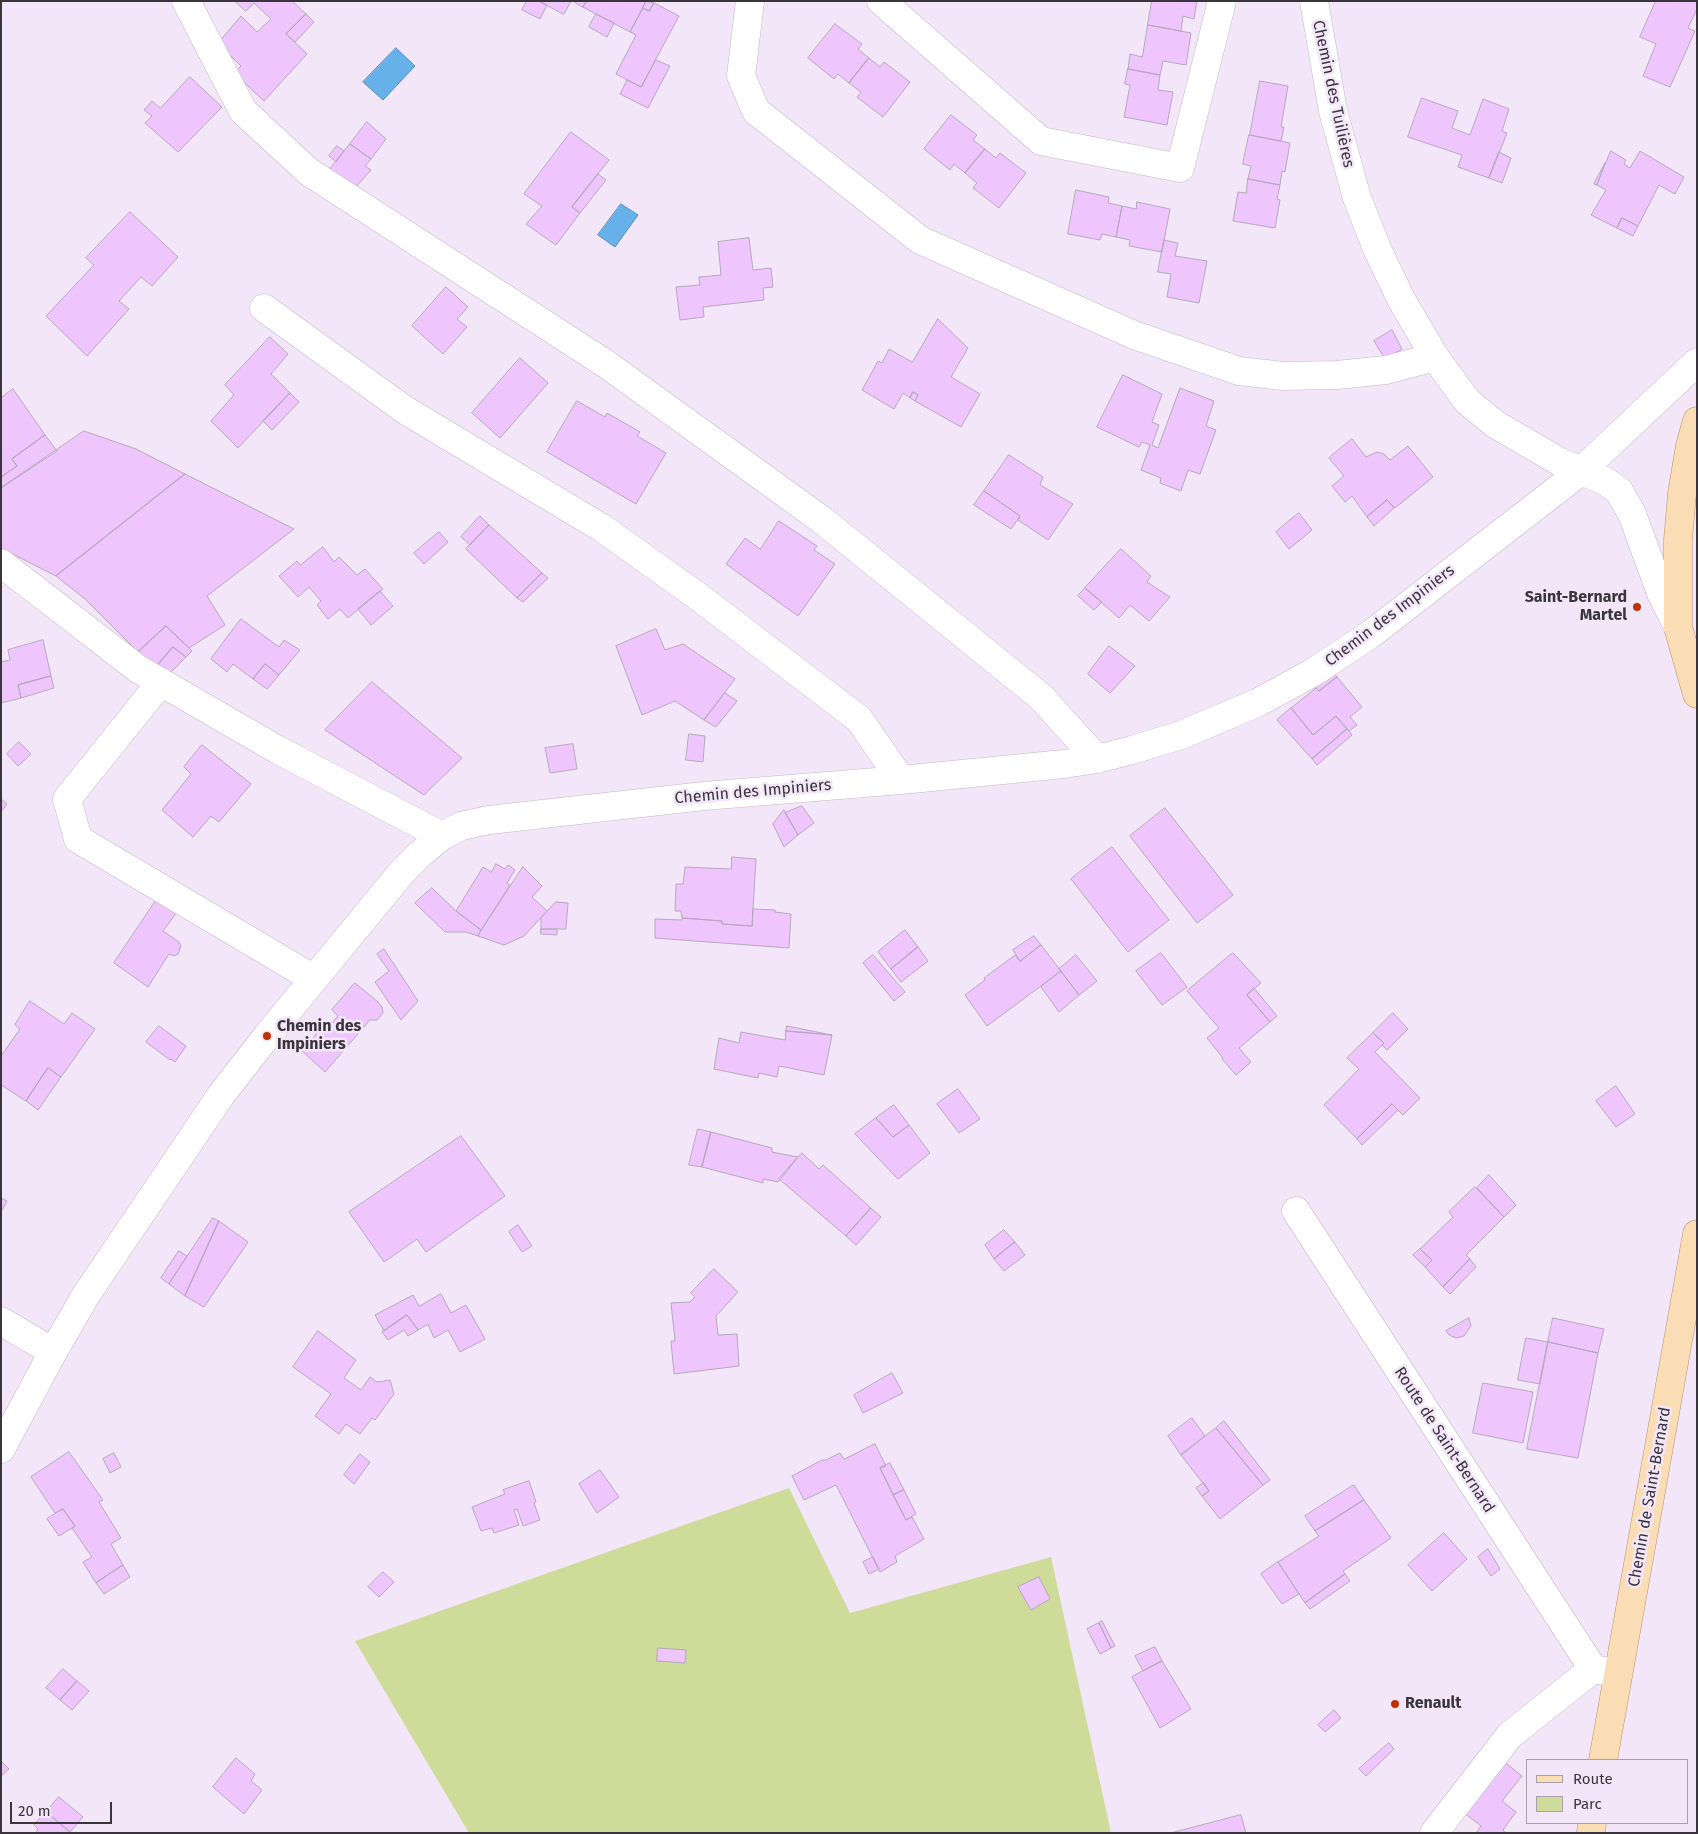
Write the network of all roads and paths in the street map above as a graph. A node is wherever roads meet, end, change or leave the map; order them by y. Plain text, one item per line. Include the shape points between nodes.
1 (186, 1) edge
2 (750, 1) edge
3 (881, 1) edge
4 (1222, 1) edge
5 (1314, 1) edge
6 (264, 308) dead end
7 (1435, 356) junction
8 (1697, 362) edge
9 (1697, 422) edge
10 (1580, 472) junction
11 (1, 563) edge
12 (1678, 627) junction
13 (161, 682) junction
14 (1695, 683) edge
15 (1097, 759) junction
16 (901, 780) junction
17 (442, 836) junction
18 (314, 979) junction
19 (1296, 1210) dead end
20 (1697, 1234) edge
21 (1690, 1312) edge
22 (1, 1321) edge
23 (53, 1352) junction
24 (1, 1449) edge
25 (1605, 1671) junction
26 (1603, 1759) edge
27 (1434, 1833) edge

1 - 15 street via 243,111 309,172 606,364 822,520 1041,696
2 - 7 street via 741,76 756,111 920,240 1134,335 1239,371 1283,376 1337,375 1386,370
3 - 4 street via 1041,141 1180,168
5 - 7 street, Chemin des Tuilières via 1334,111 1357,198 1378,251
6 - 16 street via 405,410 602,528 696,594 859,719
7 - 10 street, Chemin des Tuilières via 1467,401 1495,424
8 - 10 street, Chemin des Impiniers
9 - 12 main road via 1682,494
10 - 12 street, Chemin des Tuilières via 1605,481 1619,491 1632,514 1661,593
10 - 15 street, Chemin des Impiniers via 1370,634 1312,673 1257,703 1181,734
11 - 13 street via 138,669
12 - 14 main road
13 - 17 street via 278,750
13 - 18 street via 67,799 78,839
15 - 16 street, Chemin des Impiniers
16 - 17 street, Chemin des Impiniers via 529,814 461,826
17 - 18 street, Chemin des Impiniers via 402,872
18 - 23 street, Chemin des Impiniers via 221,1095 86,1295
19 - 25 street, Route de Saint-Bernard
20 - 21 main road, Chemin de Saint-Bernard
21 - 25 main road, Chemin de Saint-Bernard
22 - 23 street
23 - 24 street, Chemin des Impiniers
25 - 26 main road, Chemin de Saint-Bernard
25 - 27 street via 1510,1735

